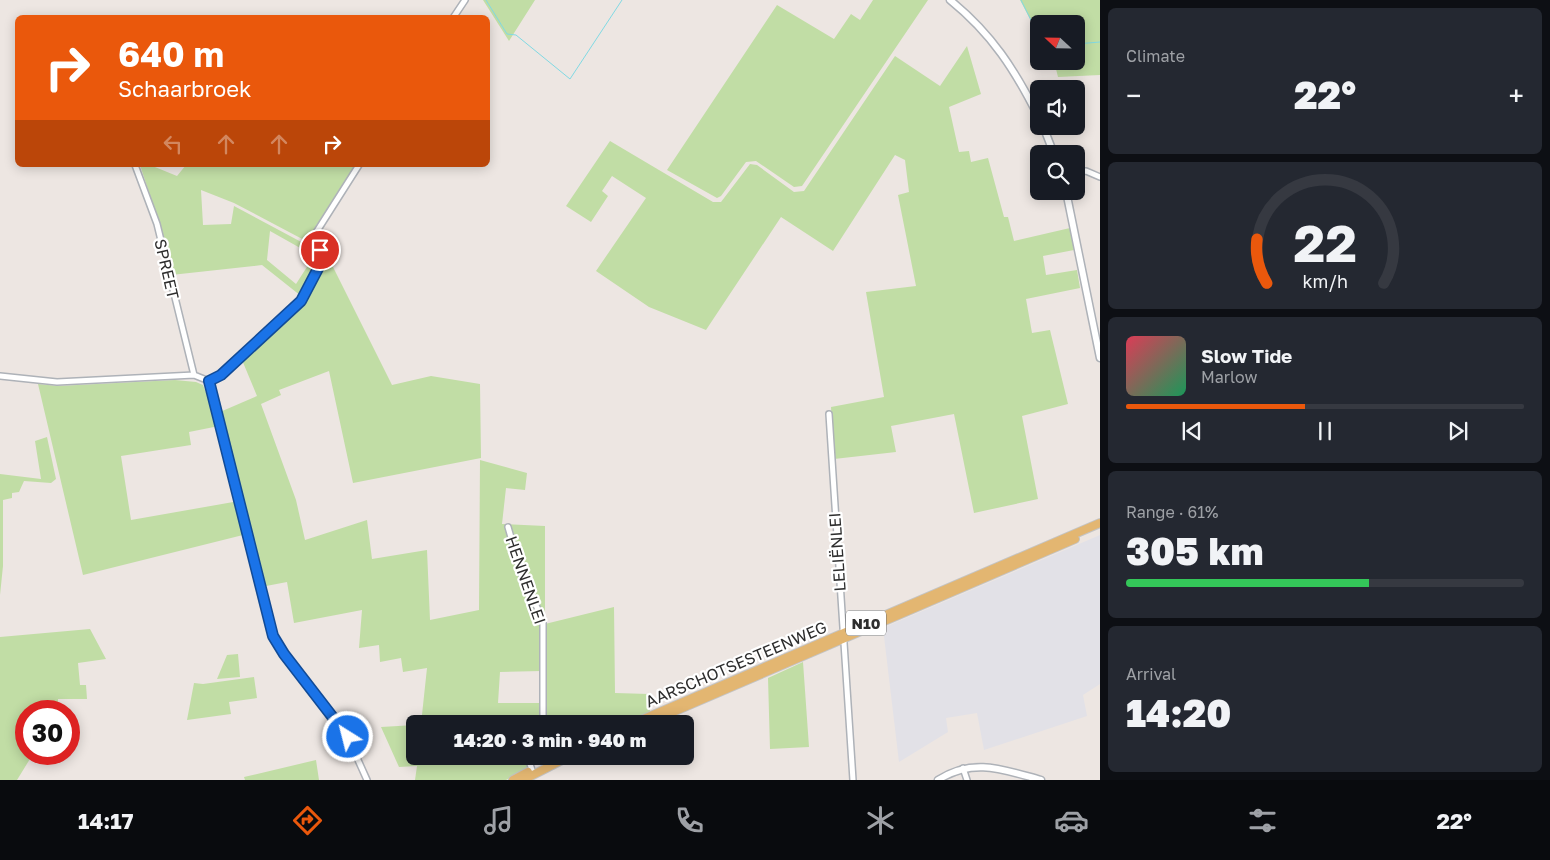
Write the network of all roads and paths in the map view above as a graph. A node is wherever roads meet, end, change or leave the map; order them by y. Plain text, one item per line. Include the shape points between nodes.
1 (464, 0) edge
2 (950, 0) edge
3 (455, 15) edge
4 (1030, 102) edge
5 (136, 167) edge
6 (358, 167) edge
7 (1085, 171) edge
8 (1100, 176) edge
9 (1068, 200) edge
10 (1100, 358) edge
11 (194, 375) junction
12 (0, 376) edge
13 (209, 381) junction
14 (829, 414) dead end
15 (1100, 523) edge
16 (508, 527) dead end
17 (1100, 528) edge
18 (843, 636) junction
19 (543, 715) edge
20 (654, 715) edge
21 (666, 715) edge
22 (530, 765) edge
23 (541, 765) edge
24 (552, 765) edge
25 (963, 768) junction
26 (532, 770) junction
27 (367, 780) edge
28 (513, 780) edge
29 (523, 780) edge
30 (853, 780) edge
31 (938, 780) edge
32 (967, 780) edge
33 (1042, 780) edge

1 - 3 street
2 - 4 street via 999,48
5 - 11 street, SPREET via 157,224
6 - 13 street via 312,239 314,246 324,254 305,296 221,375
7 - 8 street
9 - 10 street
11 - 12 street via 57,382
11 - 13 street
13 - 27 street via 273,636 345,732
14 - 18 street, LELIËNLEI
15 - 18 main road, AARSCHOTSESTEENWEG / N10
16 - 19 street, HENNENLEI via 522,576 543,620
17 - 18 main road, AARSCHOTSESTEENWEG / N10
18 - 20 main road, AARSCHOTSESTEENWEG / N10
18 - 21 main road, AARSCHOTSESTEENWEG / N10
18 - 30 street, LELIËNLEI
22 - 26 street
23 - 26 main road
24 - 29 main road
25 - 31 street
25 - 32 street
25 - 33 street via 990,768
26 - 28 main road

